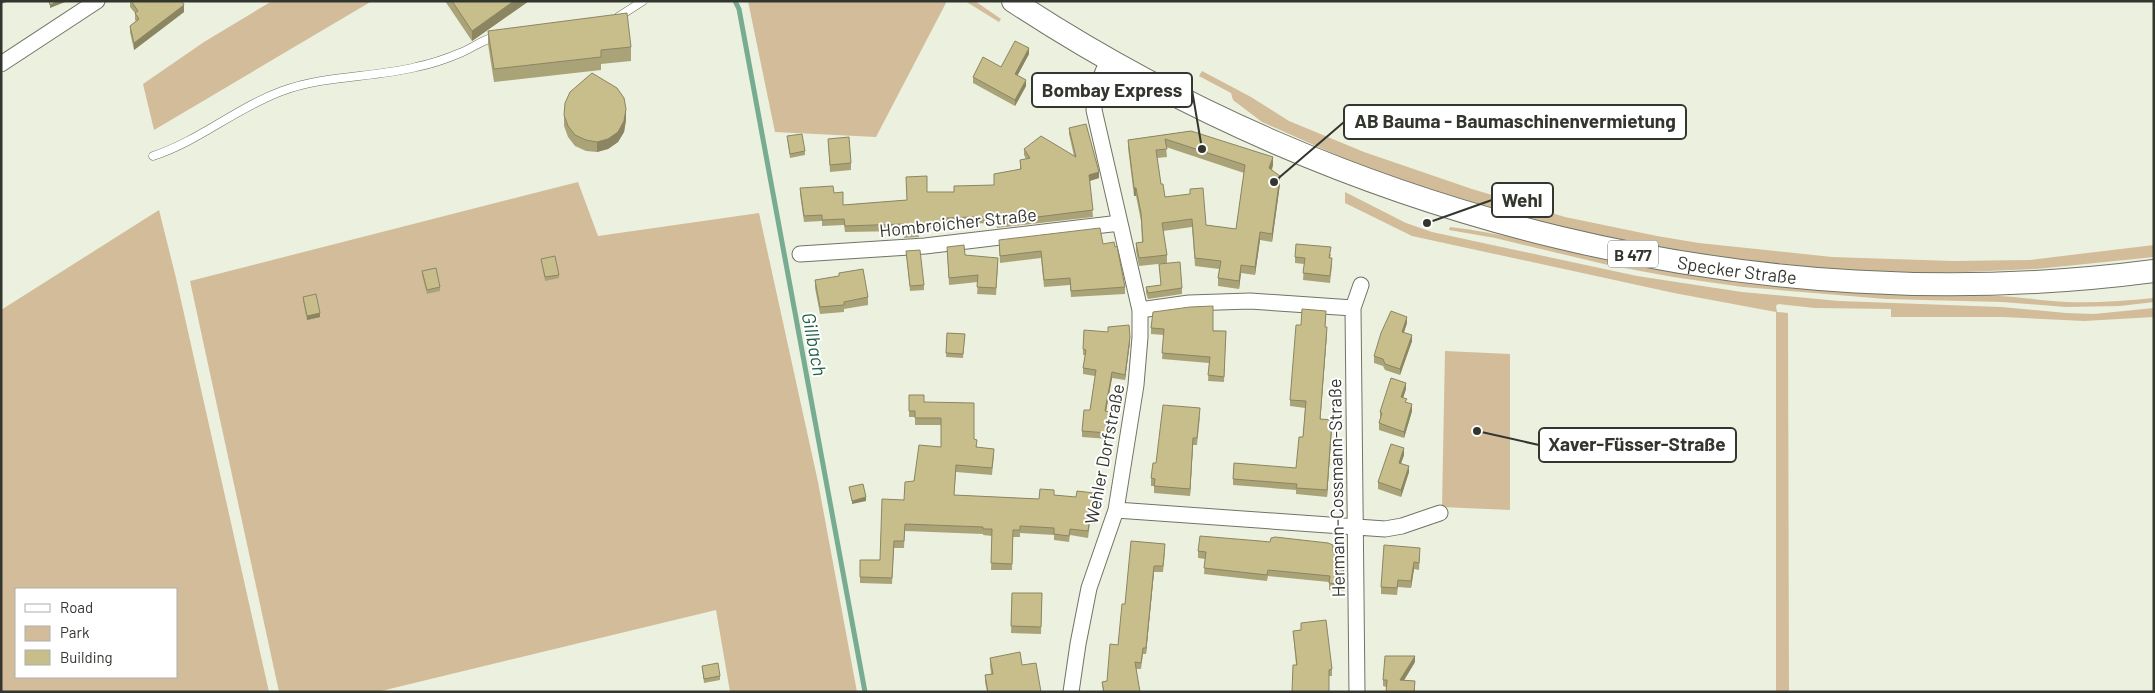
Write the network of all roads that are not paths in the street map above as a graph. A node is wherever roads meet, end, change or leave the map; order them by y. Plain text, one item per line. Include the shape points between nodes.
1 (97, 1) edge
2 (643, 1) edge
3 (1013, 1) edge
4 (610, 19) edge
5 (507, 35) edge
6 (1109, 59) junction
7 (1, 64) edge
8 (153, 156) dead end
9 (1120, 223) junction
10 (800, 254) dead end
11 (2154, 271) edge
12 (2111, 277) junction
13 (2154, 281) edge
14 (1361, 285) dead end
15 (1354, 308) junction
16 (1140, 310) junction
17 (1116, 510) junction
18 (1440, 513) dead end
19 (1356, 528) junction
20 (1071, 692) edge
21 (1357, 692) edge

1 - 7 street
2 - 4 lane via 620,17
3 - 6 main road, Specker Straße / B 477
5 - 8 lane via 488,38 460,53 416,68 314,81 282,91 252,104 196,138
6 - 9 street, Wehler Dorfstraße via 1095,94 1094,110
6 - 12 main road, Specker Straße / B 477 via 1220,117 1360,177 1498,223 1614,250 1733,271 1834,280 1946,284
9 - 10 street, Hombroicher Straße via 926,246
9 - 16 street, Wehler Dorfstraße
11 - 12 main road, Specker Straße / B 477
12 - 13 main road
14 - 15 street, Hermann-Cossmann-Straße
15 - 16 street via 1250,301 1189,303
15 - 19 street, Hermann-Cossmann-Straße
16 - 17 street, Wehler Dorfstraße via 1136,385
17 - 19 street
17 - 20 street, Wehler Dorfstraße via 1090,588
18 - 19 street via 1402,526
19 - 21 street, Hermann-Cossmann-Straße

